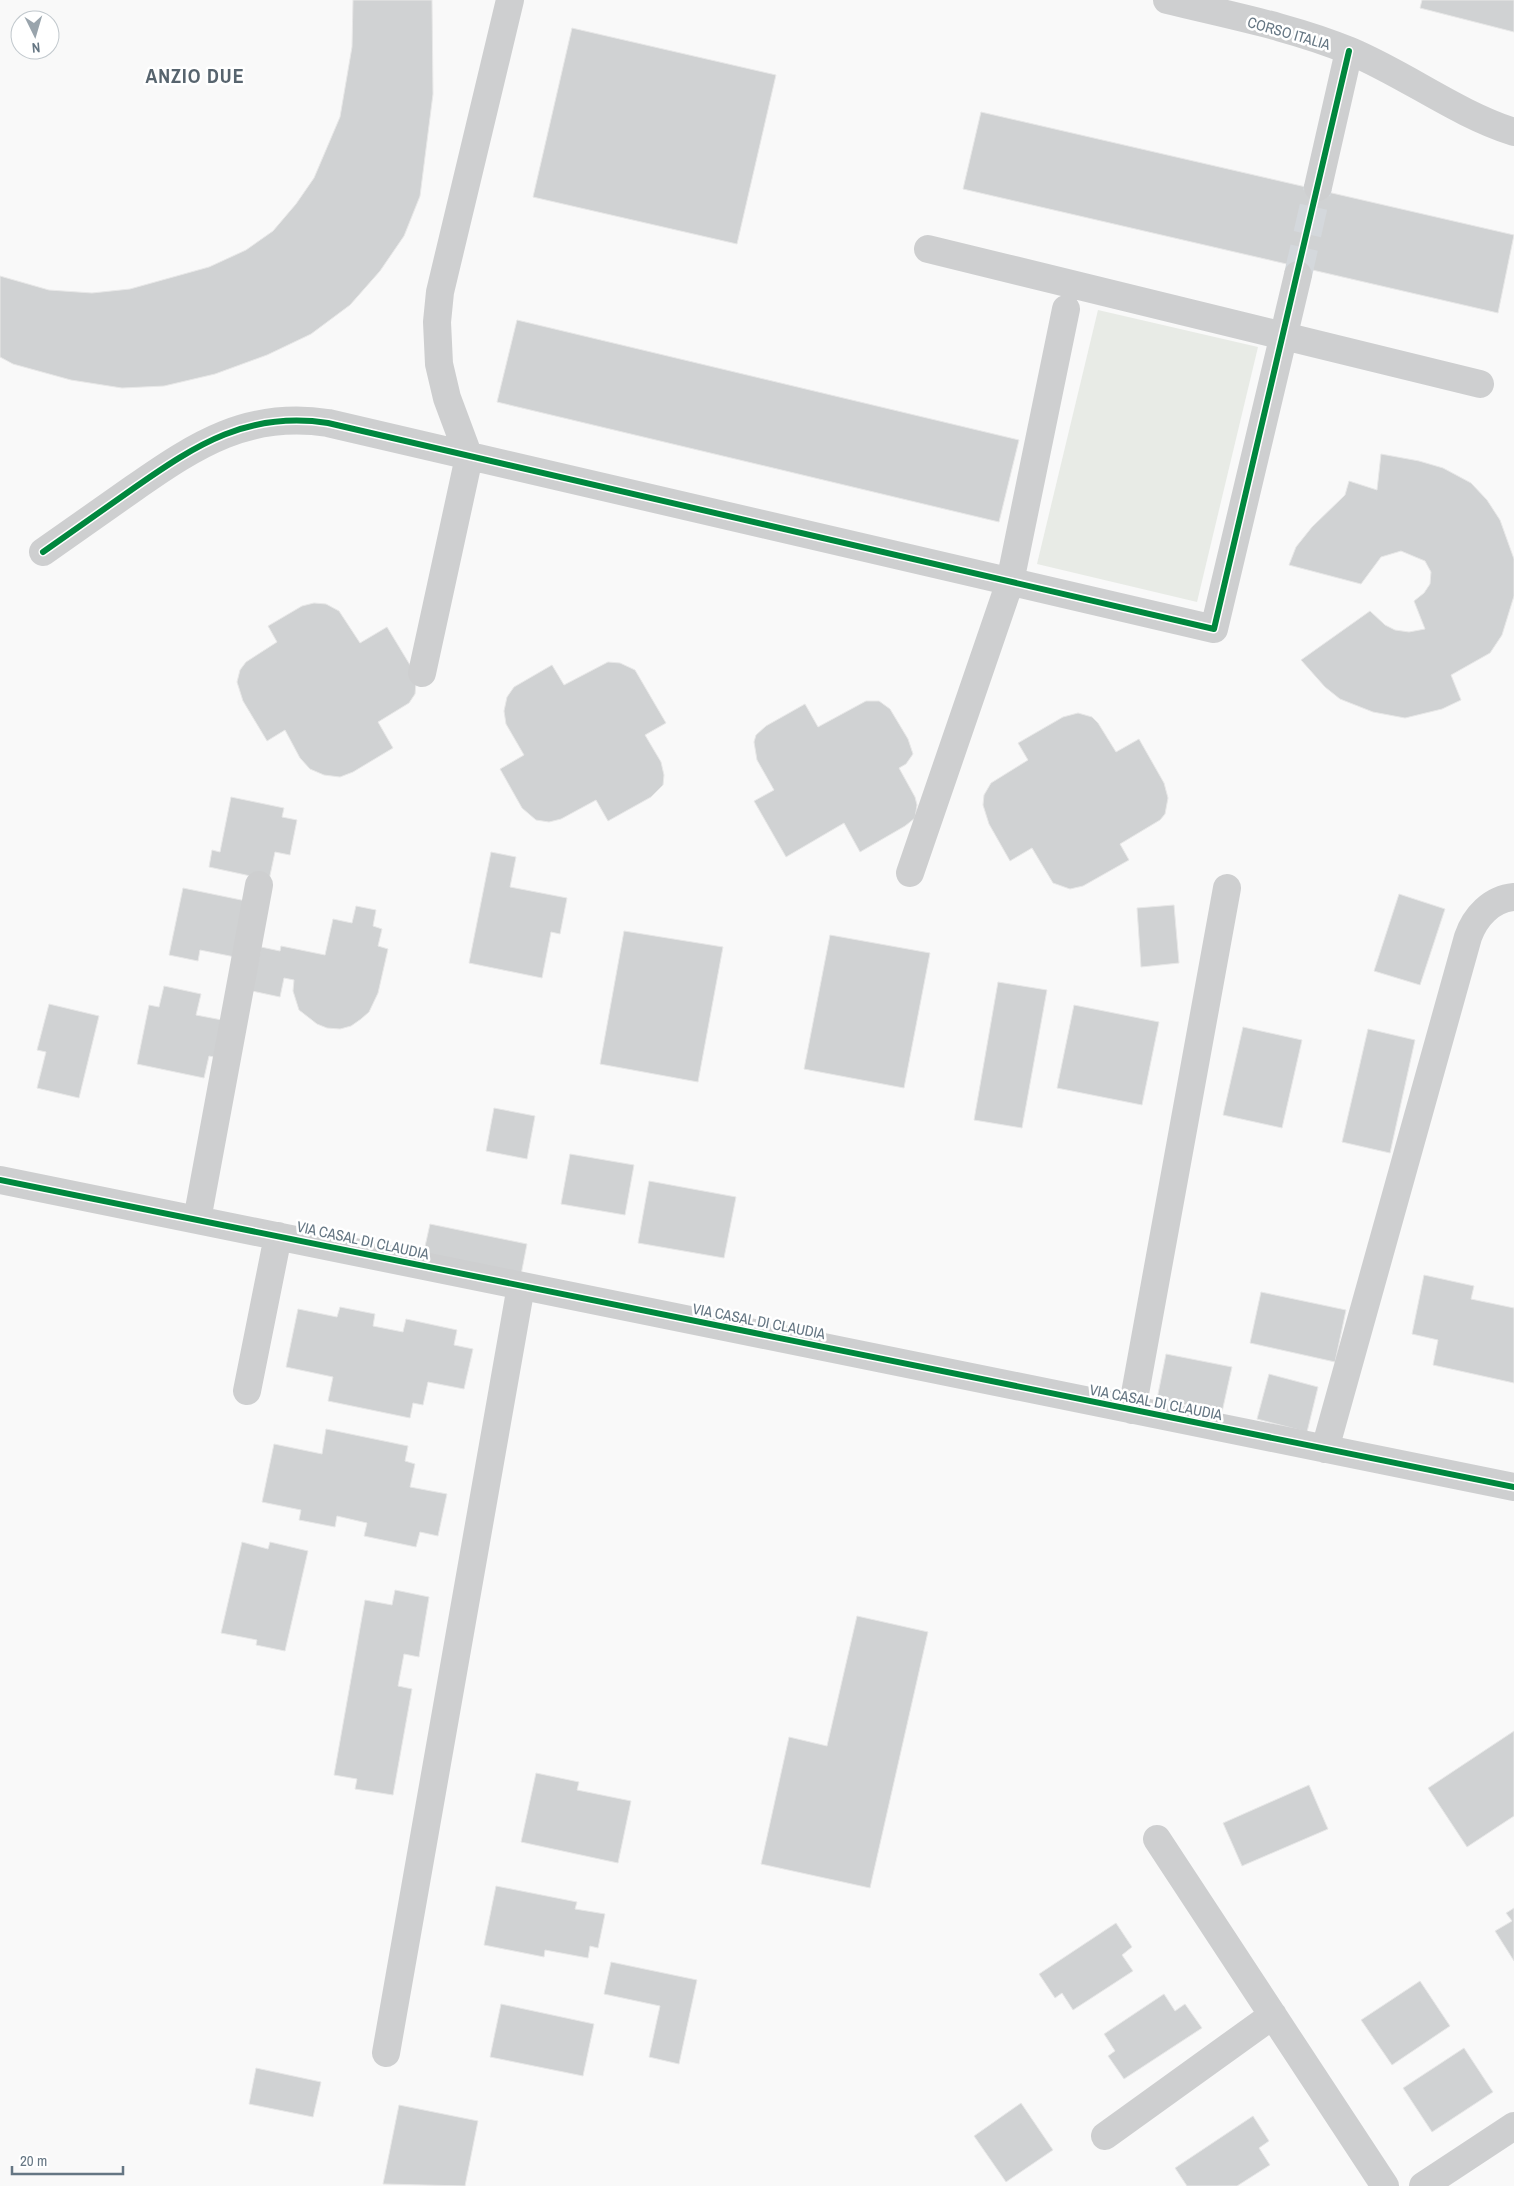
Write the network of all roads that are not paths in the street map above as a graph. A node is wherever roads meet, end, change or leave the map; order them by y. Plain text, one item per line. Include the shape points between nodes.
1 (510, 0) edge
2 (1167, 0) edge
3 (1350, 51) junction
4 (1514, 132) edge
5 (1318, 187) tunnel mouth
6 (928, 249) dead end
7 (1298, 275) tunnel mouth
8 (1066, 309) dead end
9 (1283, 336) junction
10 (1480, 384) dead end
11 (469, 457) junction
12 (43, 552) dead end
13 (1010, 582) junction
14 (422, 673) dead end
15 (910, 873) dead end
16 (259, 886) dead end
17 (1226, 888) dead end
18 (1514, 897) edge
19 (0, 1180) edge
20 (197, 1220) junction
21 (278, 1236) junction
22 (521, 1286) junction
23 (247, 1392) dead end
24 (1132, 1410) junction
25 (1325, 1449) junction
26 (1514, 1487) edge
27 (1157, 1838) dead end
28 (1273, 2015) junction
29 (386, 2053) dead end
30 (1514, 2126) edge
31 (1105, 2136) dead end
32 (1385, 2186) edge
33 (1423, 2186) edge

1 - 11 street via 447,257 437,322 443,384
2 - 3 street, CORSO ITALIA via 1281,29
3 - 4 street, CORSO ITALIA via 1462,111
3 - 5 street
6 - 9 street
7 - 9 street
8 - 13 street
9 - 10 street
9 - 13 street via 1214,629
11 - 12 street via 328,423 298,419 257,423 225,433 190,450
11 - 13 street
11 - 14 street
13 - 15 street
16 - 20 street
17 - 24 street
18 - 25 street via 1485,909 1468,937
19 - 20 street, VIA CASAL DI CLAUDIA
20 - 21 street, VIA CASAL DI CLAUDIA
21 - 22 street, VIA CASAL DI CLAUDIA
21 - 23 street
22 - 24 street, VIA CASAL DI CLAUDIA
22 - 29 street
24 - 25 street, VIA CASAL DI CLAUDIA
25 - 26 street, VIA CASAL DI CLAUDIA
27 - 28 street
28 - 31 street
28 - 32 street
30 - 33 street

